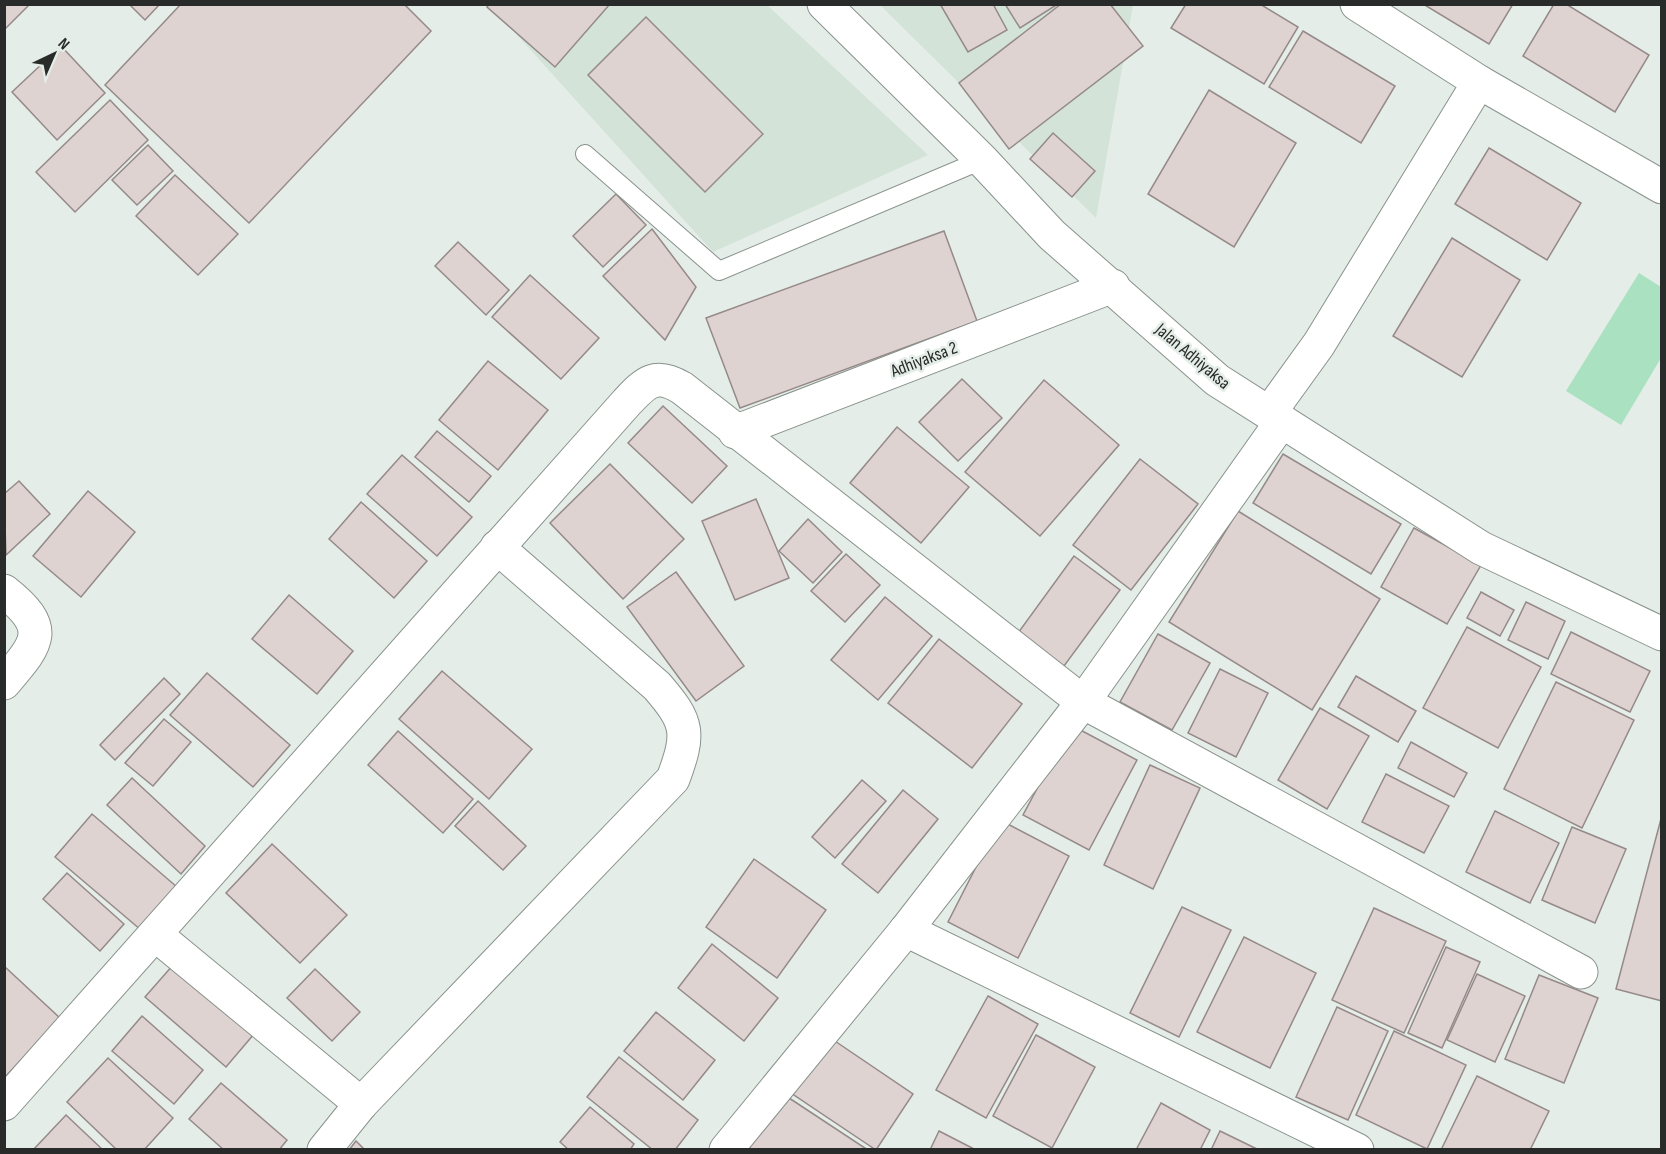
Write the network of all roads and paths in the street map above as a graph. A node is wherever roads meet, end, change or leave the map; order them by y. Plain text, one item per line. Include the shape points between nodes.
1 (824, 4) edge
2 (1358, 4) edge
3 (1479, 82) junction
4 (585, 154) dead end
5 (982, 160) junction
6 (1662, 187) edge
7 (1113, 286) junction
8 (1276, 417) junction
9 (735, 432) junction
10 (498, 547) junction
11 (4, 591) edge
12 (1662, 634) edge
13 (4, 683) edge
14 (1083, 702) junction
15 (906, 930) junction
16 (156, 934) junction
17 (1581, 972) dead end
18 (4, 1104) edge
19 (361, 1104) junction
20 (324, 1149) edge
21 (726, 1149) edge
22 (1357, 1149) edge

1 - 5 street, Jalan Adhiyaksa
2 - 3 street
3 - 6 street
3 - 8 street
4 - 5 lane via 719,271
5 - 7 street, Jalan Adhiyaksa via 1052,235
7 - 8 street, Jalan Adhiyaksa via 1217,380
7 - 9 street, Adhiyaksa 2
8 - 12 street, Jalan Adhiyaksa via 1481,548
8 - 14 street
9 - 10 street via 667,379 646,382
9 - 14 street
10 - 16 street
10 - 19 street via 657,686 675,707 686,729 680,762 673,779
11 - 13 street via 34,621 36,638 29,654
14 - 15 street
14 - 17 street
15 - 21 street
15 - 22 street
16 - 18 street
16 - 19 street
19 - 20 street

